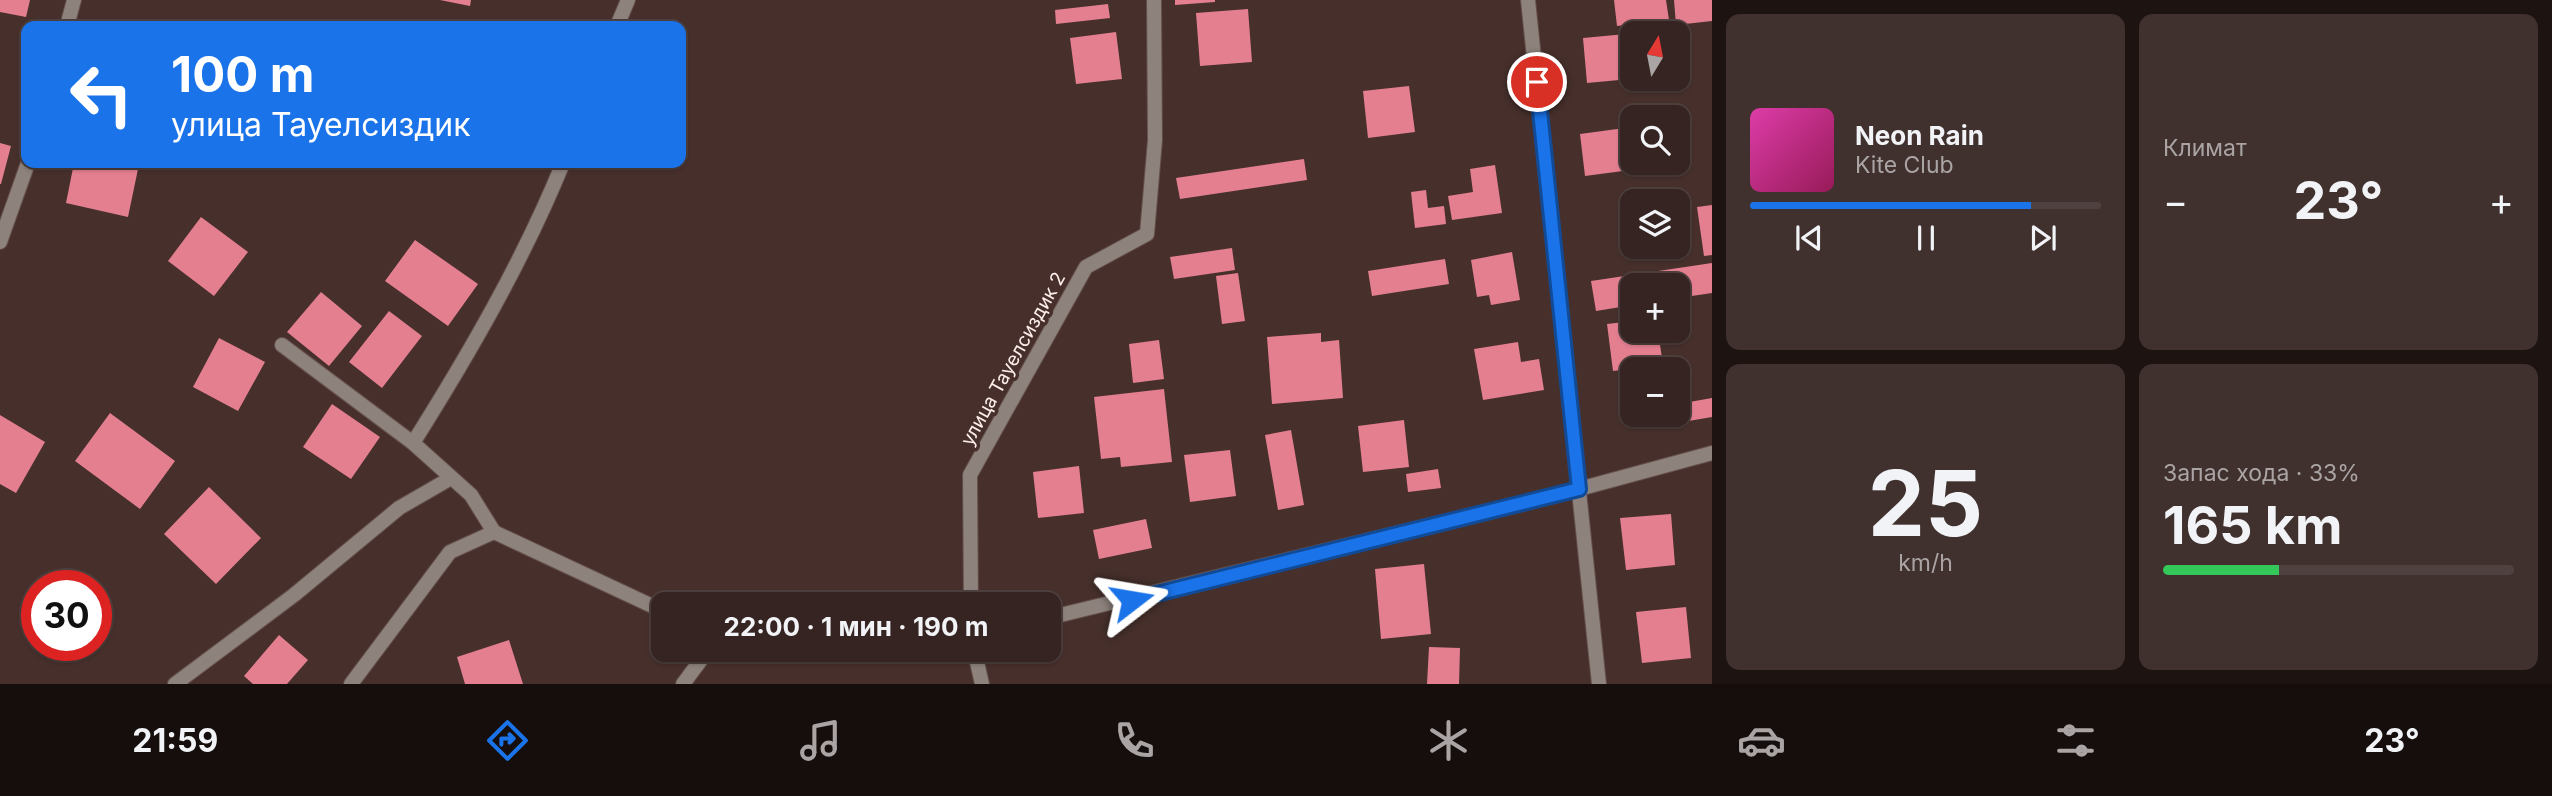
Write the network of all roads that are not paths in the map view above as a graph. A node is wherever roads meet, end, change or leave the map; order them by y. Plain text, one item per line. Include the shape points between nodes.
1 (74, 0) edge
2 (628, 0) edge
3 (1154, 0) edge
4 (1528, 0) edge
5 (68, 21) edge
6 (619, 21) edge
7 (26, 168) edge
8 (560, 168) edge
9 (0, 242) edge
10 (282, 345) dead end
11 (413, 443) junction
12 (1712, 453) edge
13 (451, 478) junction
14 (1579, 489) junction
15 (494, 532) junction
16 (971, 592) edge
17 (651, 605) edge
18 (1061, 615) edge
19 (699, 662) edge
20 (977, 662) edge
21 (174, 684) edge
22 (351, 684) edge
23 (683, 684) edge
24 (982, 684) edge
25 (1600, 684) edge

1 - 5 street
2 - 6 street
3 - 16 street, улица Тауелсиздик 2 via 1155,140 1147,234 1086,267 970,475
4 - 14 street
7 - 9 street
8 - 11 street via 544,209 463,365
10 - 11 street
11 - 13 street
12 - 14 street
13 - 15 street via 471,495
13 - 21 street via 399,508 294,595
14 - 18 street
14 - 25 street
15 - 17 street
15 - 22 street via 450,552
19 - 23 street
20 - 24 street

